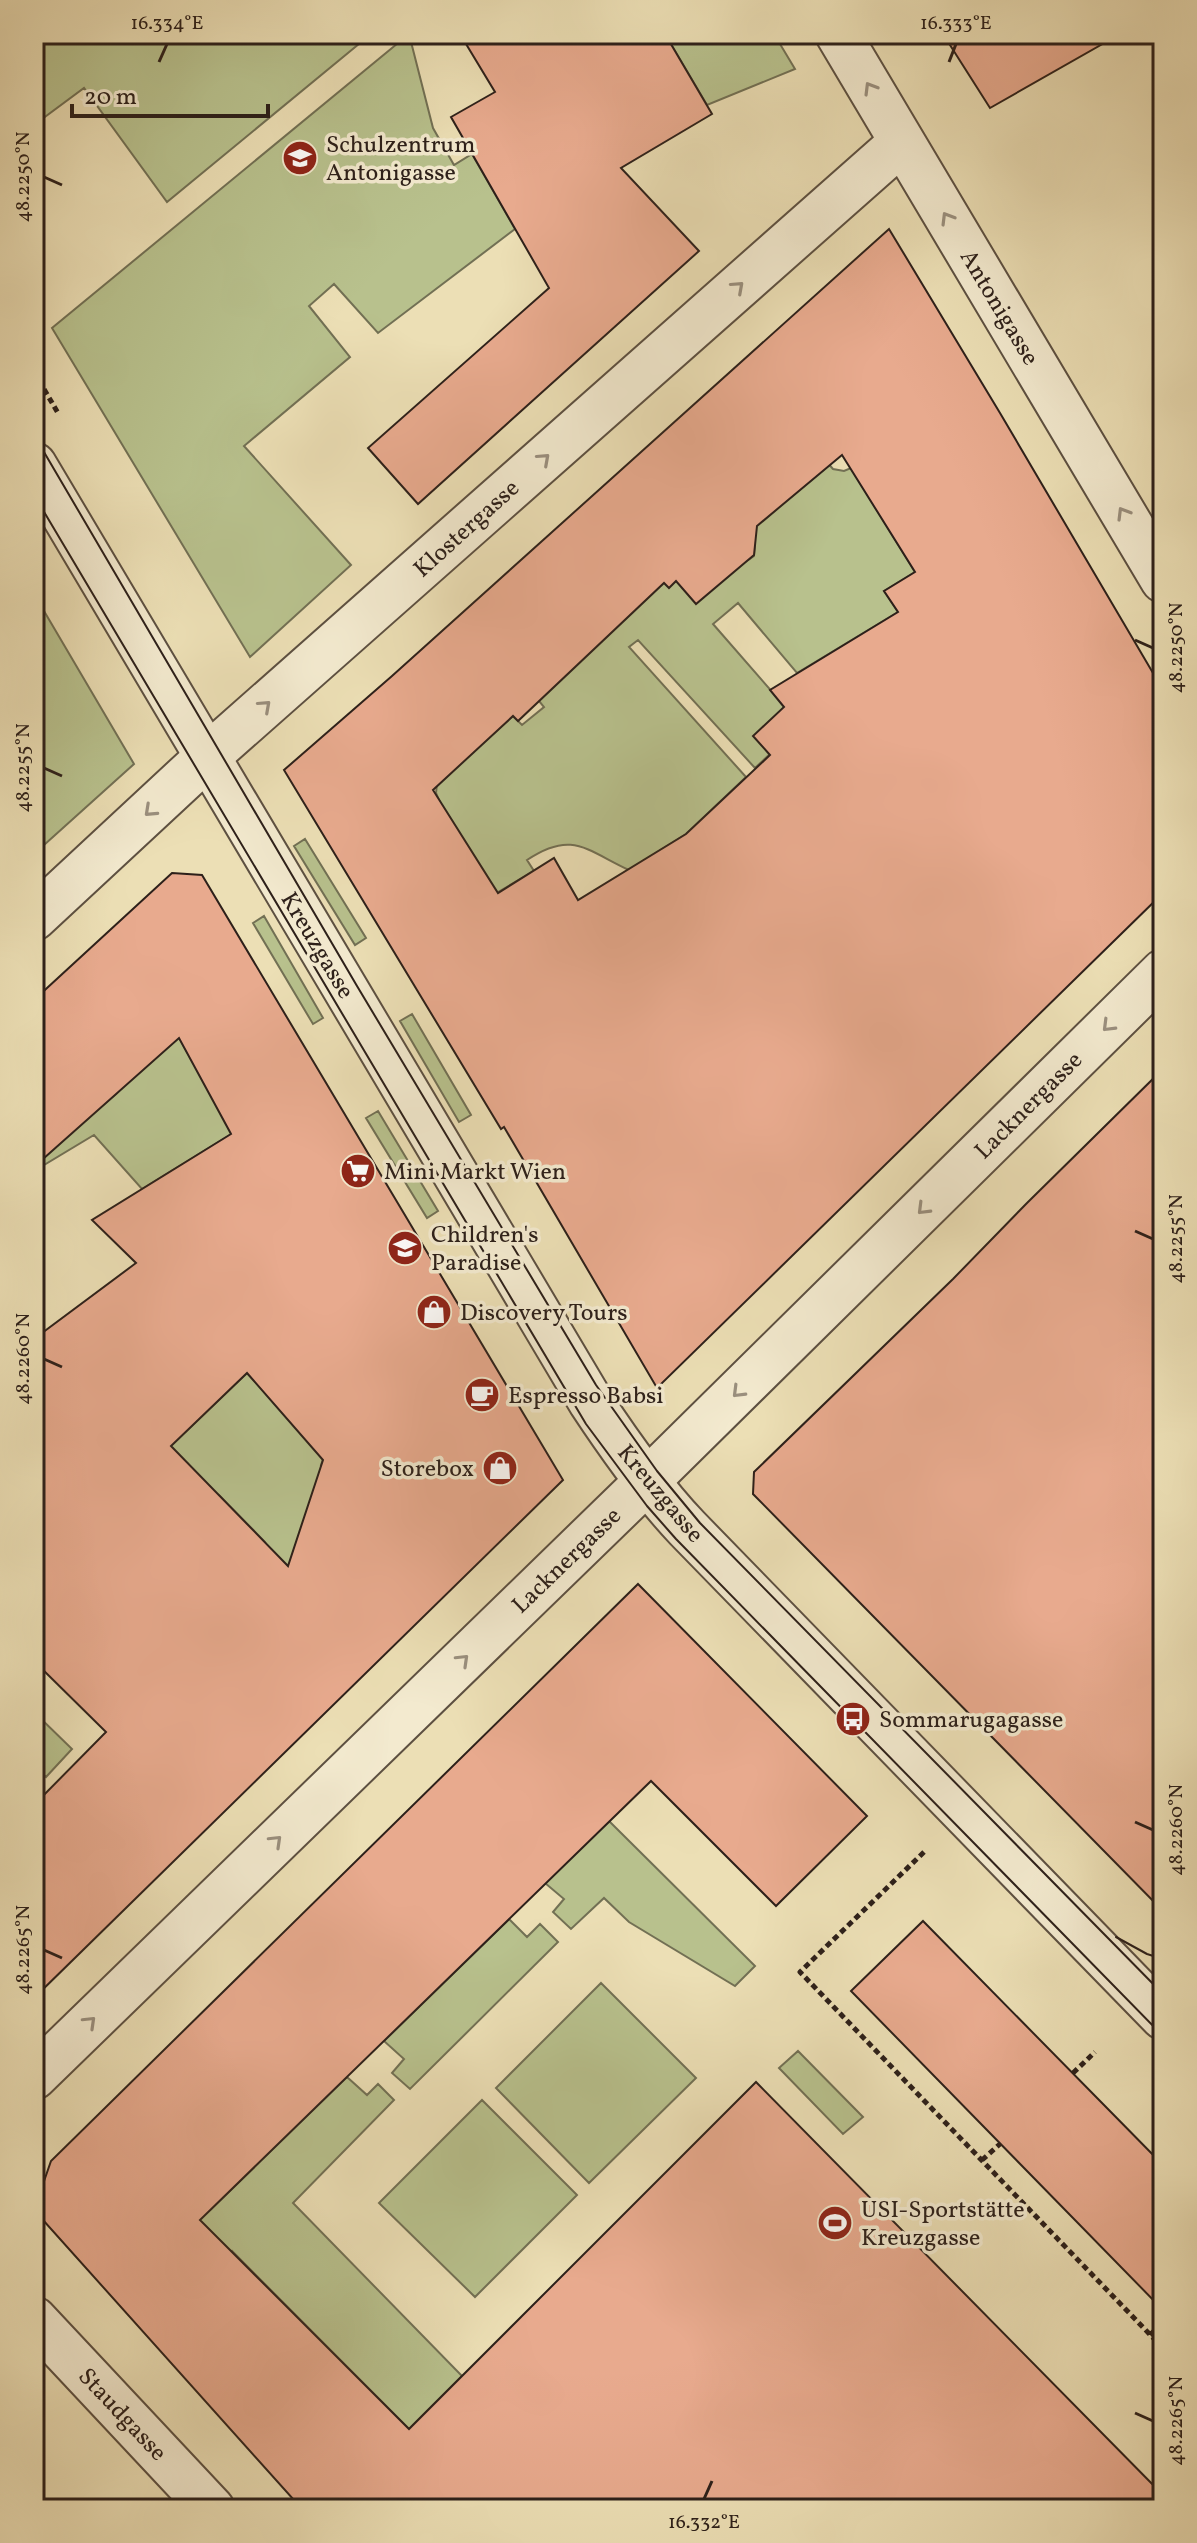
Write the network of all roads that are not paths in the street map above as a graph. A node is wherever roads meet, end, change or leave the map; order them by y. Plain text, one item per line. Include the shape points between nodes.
1 (838, 34) edge
2 (902, 142) junction
3 (34, 465) edge
4 (1163, 580) edge
5 (207, 758) junction
6 (34, 918) edge
7 (1163, 972) edge
8 (647, 1480) junction
9 (1163, 2016) edge
10 (34, 2077) edge
11 (34, 2319) edge
12 (212, 2509) edge

2 -> 1 street, Antonigasse
4 -> 2 street, Antonigasse
5 -> 2 street, Klostergasse
3 - 5 street, Kreuzgasse
5 -> 6 street, Klostergasse
5 - 8 street, Kreuzgasse via 591,1402
7 -> 8 street, Lacknergasse
8 - 9 street, Kreuzgasse via 756,1600
10 -> 8 street, Lacknergasse
11 - 12 street, Staudgasse

